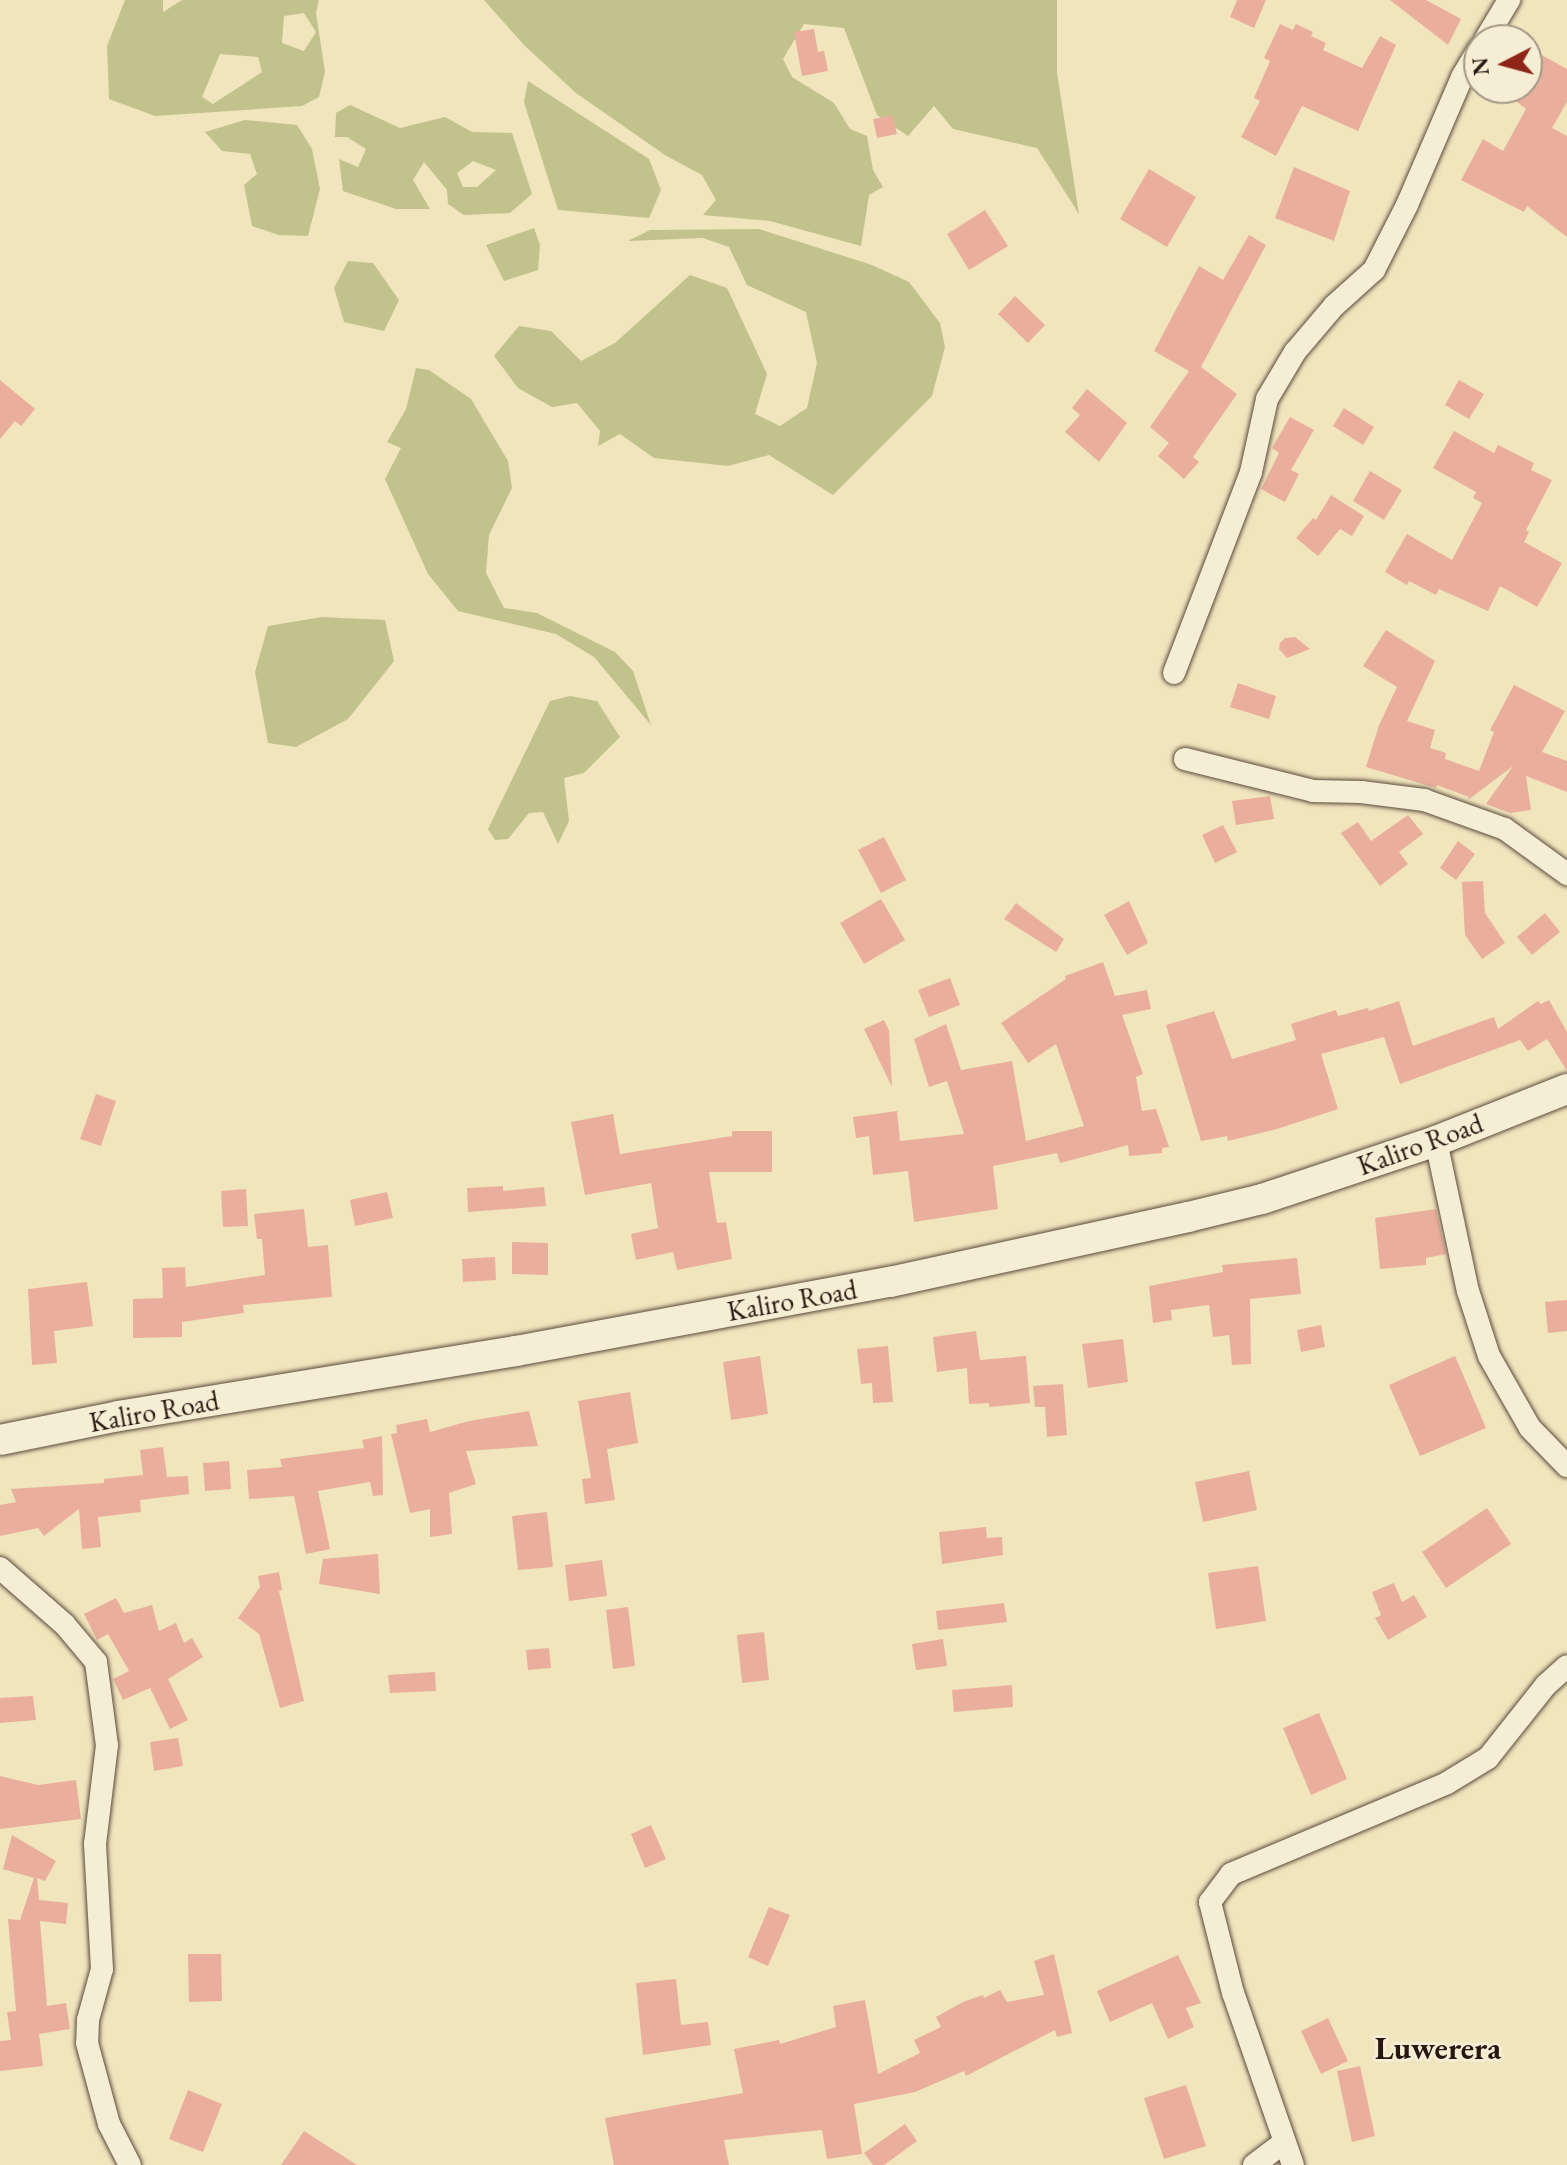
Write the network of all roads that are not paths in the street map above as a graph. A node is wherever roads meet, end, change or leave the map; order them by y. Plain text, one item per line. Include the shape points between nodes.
1 (1509, 0) edge
2 (1495, 24) edge
3 (1463, 75) edge
4 (1174, 673) dead end
5 (1185, 759) dead end
6 (1567, 874) edge
7 (1567, 1089) edge
8 (1436, 1141) junction
9 (0, 1440) edge
10 (1567, 1466) edge
11 (0, 1568) edge
12 (1567, 1666) edge
13 (1284, 2142) junction
14 (130, 2165) edge
15 (1254, 2165) edge
16 (1293, 2165) edge

1 - 2 street
3 - 4 street via 1374,270 1295,352 1267,399 1251,472
5 - 6 street via 1313,791 1424,800 1505,829
7 - 8 main road, Kaliro Road
8 - 9 main road, Kaliro Road via 1262,1199 890,1282
8 - 10 street via 1468,1291 1489,1356 1530,1428
11 - 14 street via 65,1625 96,1662 107,1745 95,1844 102,1969 87,2043 109,2124
12 - 13 street via 1488,1758 1390,1809 1231,1874 1210,1902 1233,1993
13 - 15 street
13 - 16 street

